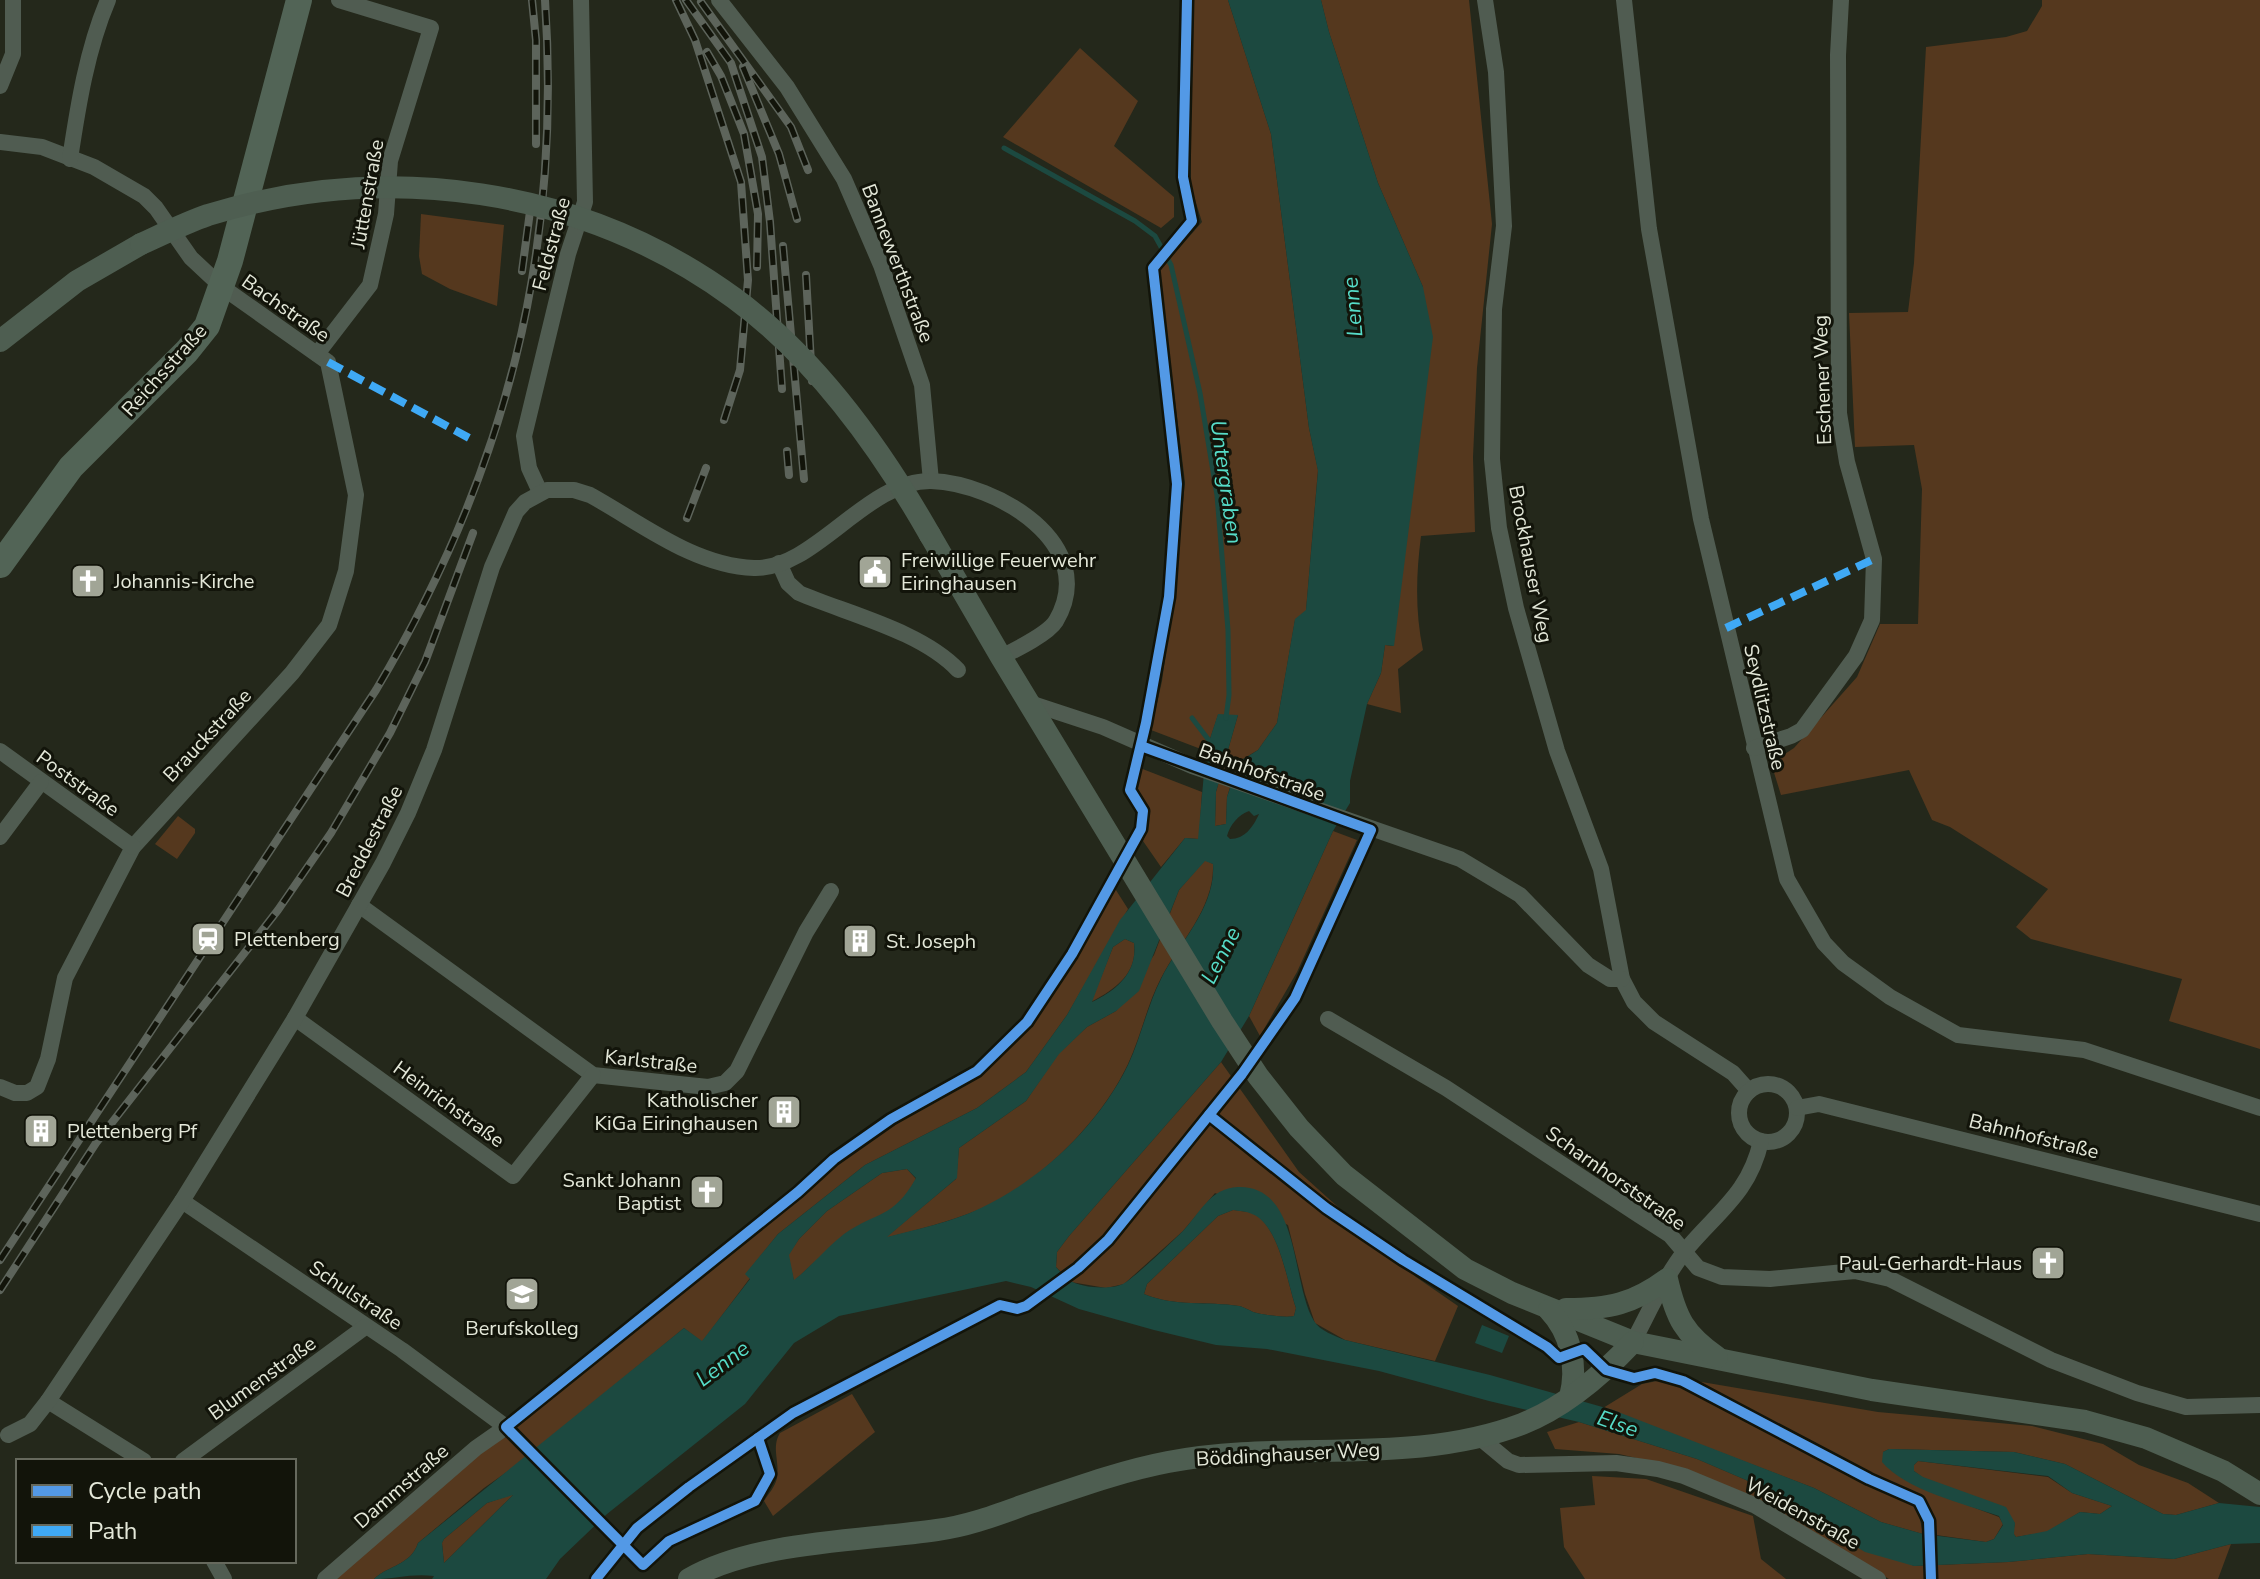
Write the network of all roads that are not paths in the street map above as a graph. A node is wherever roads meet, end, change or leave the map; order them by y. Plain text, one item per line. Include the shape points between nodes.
1 (13, 0) edge
2 (108, 0) edge
3 (299, 0) edge
4 (339, 0) edge
5 (581, 0) edge
6 (719, 0) edge
7 (1485, 0) edge
8 (1624, 0) edge
9 (1841, 0) edge
10 (0, 86) edge
11 (0, 142) edge
12 (70, 159) junction
13 (222, 287) junction
14 (4, 330) edge
15 (322, 358) junction
16 (931, 481) junction
17 (540, 492) junction
18 (779, 563) junction
19 (0, 565) edge
20 (1001, 657) junction
21 (958, 670) dead end
22 (1030, 703) junction
23 (1754, 748) junction
24 (0, 751) edge
25 (41, 782) junction
26 (0, 837) edge
27 (133, 847) junction
28 (831, 891) dead end
29 (359, 905) junction
30 (1622, 979) junction
31 (295, 1018) junction
32 (1328, 1019) dead end
33 (593, 1075) junction
34 (0, 1087) edge
35 (1749, 1091) junction
36 (1797, 1108) junction
37 (2260, 1108) edge
38 (1761, 1141) junction
39 (182, 1201) junction
40 (2260, 1214) edge
41 (1684, 1252) junction
42 (1667, 1279) junction
43 (1549, 1310) junction
44 (365, 1327) junction
45 (1633, 1342) junction
46 (1721, 1361) junction
47 (1570, 1397) junction
48 (48, 1401) junction
49 (2260, 1405) edge
50 (506, 1427) joint
51 (8, 1435) dead end
52 (1479, 1437) junction
53 (141, 1459) edge
54 (186, 1459) edge
55 (2260, 1494) edge
56 (325, 1579) edge
57 (689, 1579) edge
58 (1878, 1579) edge

1 - 10 street via 13,54
2 - 12 street
3 - 13 main road, Reichsstraße
4 - 15 street, Jüttenstraße via 431,28 390,161 386,214 370,285
5 - 17 street, Feldstraße via 585,202 524,436
6 - 16 street, Bannewerthstraße via 787,87 844,179 881,265 922,385
7 - 30 street, Brockhauser Weg via 1496,72 1504,226 1492,381 1499,528 1526,651 1601,869
8 - 23 street, Seydlitzstraße via 1649,229 1701,519
9 - 23 street, Eschener Weg via 1839,413 1874,559 1872,620 1856,656 1802,730
11 - 12 street, Bachstraße via 42,147
12 - 13 street, Bachstraße via 144,196 191,258
13 - 15 street, Bachstraße
13 - 19 main road, Reichsstraße via 207,326 71,467
14 - 20 main road, bridge via 141,244 267,200 354,187 409,186 510,198 563,211 619,231 682,263 736,299 800,356 902,486
15 - 27 street, Brauckstraße via 356,495 346,571 329,625 292,673
16 - 18 street via 907,484 880,498
16 - 20 street via 999,500 1024,515 1061,554 1068,577 1055,623
17 - 18 street via 565,489 590,495 720,563 758,569
17 - 29 street, Breddestraße via 516,512 502,540 429,762
18 - 21 street via 799,593 908,637
20 - 22 main road
22 - 30 street, Bahnhofstraße via 1460,859 1520,895 1588,965 1610,979
22 - 43 main road via 1222,1021 1299,1128 1344,1175 1465,1269
23 - 37 street, Seydlitzstraße via 1787,879 1824,943 1890,997 1958,1035 2084,1050
24 - 25 street, Poststraße
25 - 26 street
25 - 27 street, Poststraße
27 - 34 street, Brauckstraße via 65,978 37,1087 15,1093
28 - 33 street, Karlstraße via 737,1071 725,1083 708,1087
29 - 31 street, Breddestraße
29 - 33 street, Karlstraße
30 - 35 street via 1634,1002 1654,1022 1733,1073
31 - 33 street, Heinrichstraße via 513,1176
31 - 39 street, Breddestraße
32 - 41 street, Scharnhorststraße via 1456,1094 1670,1235
35 - 36 street via 1763,1084 1778,1085 1791,1094
35 - 38 street via 1740,1104 1740,1122
36 - 38 street via 1789,1134 1775,1142
36 - 40 street, Bahnhofstraße via 1819,1104
38 - 41 street, Böddinghauser Weg via 1756,1165 1742,1189
39 - 44 street, Schulstraße
39 - 48 street, Breddestraße
41 - 42 street, Böddinghauser Weg
41 - 49 street, Scharnhorststraße via 1698,1268 1722,1277 1770,1279 1855,1271 1890,1279 2051,1360 2137,1393 2186,1407
42 - 43 main road via 1616,1306
42 - 45 street, Böddinghauser Weg
42 - 46 main road via 1679,1320
43 - 45 main road
43 - 47 main road via 1573,1354
44 - 50 street, Schulstraße
44 - 54 street, Blumenstraße
45 - 46 main road
45 - 47 main road, Böddinghauser Weg
46 - 55 main road via 1872,1390 2085,1421 2146,1438 2223,1471
47 - 52 main road, Böddinghauser Weg via 1523,1423
48 - 51 street, Breddestraße via 30,1424
48 - 53 street
50 - 56 street, Dammstraße
52 - 57 main road, Böddinghauser Weg via 1398,1448 1186,1459 960,1526 782,1549 731,1560
52 - 58 street, Weidenstraße via 1519,1465 1616,1463 1684,1476 1754,1505

